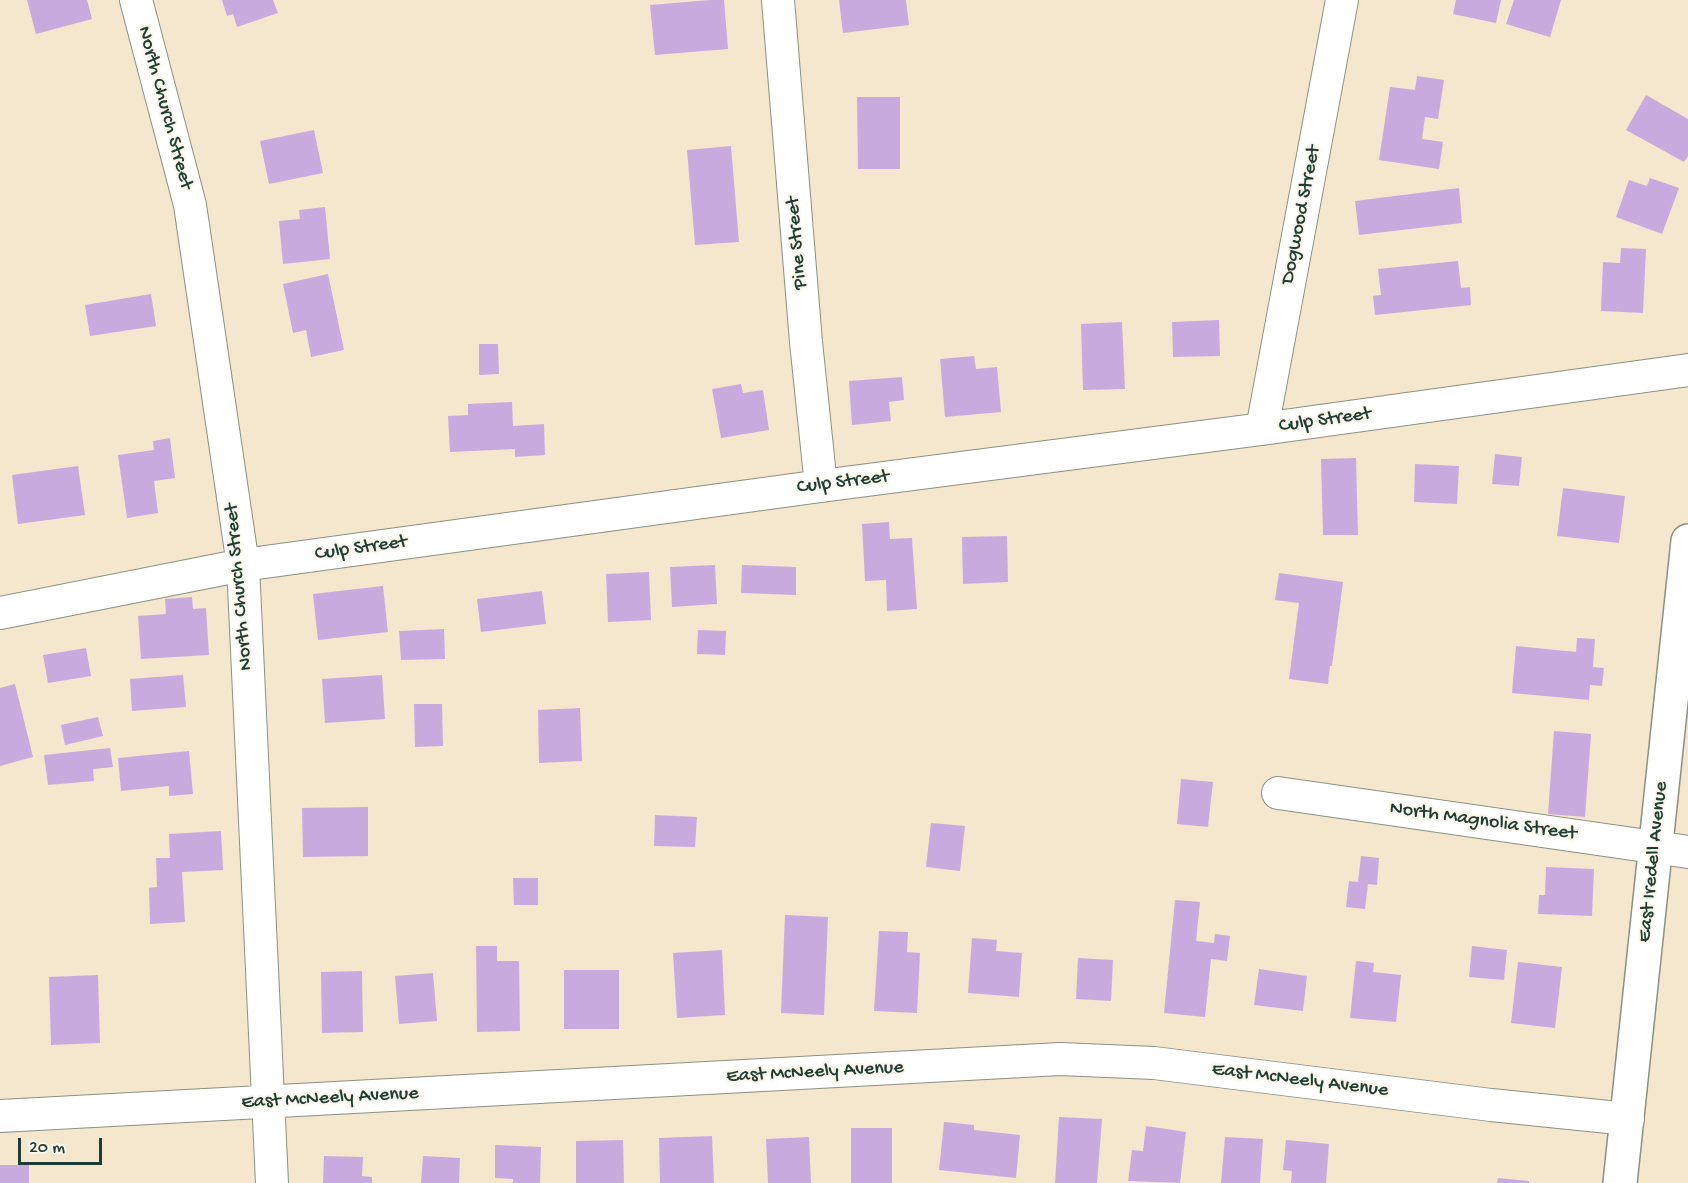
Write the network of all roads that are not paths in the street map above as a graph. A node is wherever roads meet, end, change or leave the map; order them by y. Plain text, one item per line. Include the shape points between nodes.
1 (136, 0) edge
2 (778, 0) edge
3 (1342, 0) edge
4 (1688, 370) edge
5 (1262, 429) junction
6 (821, 486) junction
7 (1688, 541) edge
8 (243, 565) junction
9 (0, 613) edge
10 (1278, 793) dead end
11 (1656, 847) junction
12 (1688, 852) edge
13 (269, 1102) junction
14 (0, 1116) edge
15 (1628, 1119) junction
16 (272, 1183) edge
17 (1620, 1183) edge

1 - 8 street, North Church Street via 190,206
2 - 6 street, Pine Street
3 - 5 street, Dogwood Street
4 - 5 street, Culp Street
5 - 6 street, Culp Street
6 - 8 street, Culp Street
7 - 11 main road, East Iredell Avenue
8 - 9 street, Culp Street
8 - 13 street, North Church Street
10 - 11 street, North Magnolia Street
11 - 12 street, North Magnolia Street
11 - 15 main road, East Iredell Avenue
13 - 14 street, East McNeely Avenue
13 - 15 street, East McNeely Avenue via 1060,1059 1154,1063
13 - 16 street, North Church Street
15 - 17 main road, East Iredell Avenue

